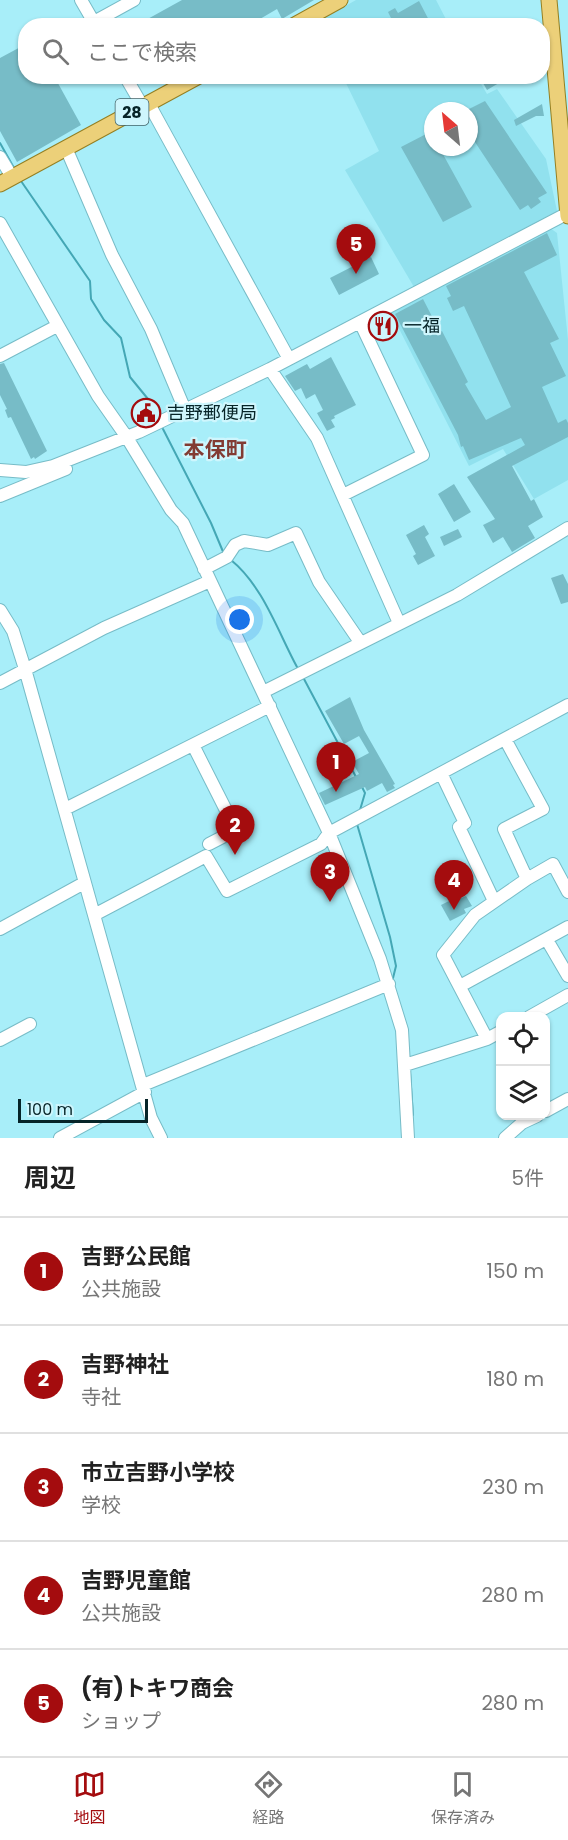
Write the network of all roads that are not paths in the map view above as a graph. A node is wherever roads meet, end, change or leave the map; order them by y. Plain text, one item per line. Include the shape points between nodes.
1 (81, 0) edge
2 (134, 0) edge
3 (340, 0) edge
4 (549, 0) edge
5 (92, 18) edge
6 (105, 18) edge
7 (307, 18) edge
8 (131, 84) edge
9 (184, 84) edge
10 (146, 105) junction
11 (66, 148) junction
12 (0, 157) edge
13 (6, 181) edge
14 (568, 214) edge
15 (0, 223) edge
16 (360, 322) junction
17 (57, 326) junction
18 (0, 356) edge
19 (289, 359) junction
20 (270, 369) junction
21 (185, 410) junction
22 (126, 436) junction
23 (72, 458) junction
24 (0, 471) edge
25 (343, 495) junction
26 (0, 496) edge
27 (568, 528) edge
28 (204, 569) junction
29 (210, 581) junction
30 (0, 610) edge
31 (399, 622) junction
32 (360, 642) junction
33 (25, 669) junction
34 (0, 683) edge
35 (263, 692) junction
36 (568, 705) edge
37 (270, 706) junction
38 (505, 739) junction
39 (193, 745) junction
40 (441, 773) junction
41 (64, 809) junction
42 (329, 833) junction
43 (209, 843) dead end
44 (527, 879) junction
45 (84, 883) junction
46 (568, 892) edge
47 (494, 901) junction
48 (94, 915) junction
49 (568, 927) edge
50 (0, 929) edge
51 (547, 940) junction
52 (568, 976) edge
53 (389, 984) junction
54 (460, 986) junction
55 (568, 995) edge
56 (538, 1012) edge
57 (30, 1024) dead end
58 (496, 1034) edge
59 (487, 1039) junction
60 (0, 1040) edge
61 (405, 1065) junction
62 (144, 1089) junction
63 (568, 1099) edge
64 (550, 1109) edge
65 (528, 1120) edge
66 (60, 1138) edge
67 (161, 1138) edge
68 (408, 1138) edge
69 (505, 1138) edge

1 - 5 street
2 - 6 street
3 - 7 main road
4 - 14 main road
8 - 10 street
9 - 10 main road, 28
10 - 11 main road, 28
10 - 19 street
11 - 13 main road, 28
11 - 21 street
12 - 13 street
14 - 16 street
15 - 17 street
16 - 19 street
16 - 25 street via 423,455
17 - 18 street
17 - 22 street
19 - 20 street
20 - 21 street
20 - 25 street via 317,438
21 - 22 street
22 - 23 street
22 - 28 street via 183,523
23 - 24 street via 26,472
23 - 26 street via 66,470
25 - 31 street
27 - 31 street via 457,595
28 - 29 street
28 - 32 street via 227,557 244,540 268,545 296,533 319,582
29 - 33 street via 104,628
29 - 35 street
30 - 33 street via 13,631
31 - 32 street
32 - 35 street
33 - 34 street
33 - 41 street
35 - 37 street
36 - 38 street
37 - 39 street
37 - 42 street
38 - 40 street
38 - 44 street via 543,809 504,829
39 - 41 street
39 - 43 street via 236,830
40 - 42 street
40 - 47 street via 465,823 459,827
41 - 45 street
42 - 48 street via 321,843 227,891 206,855
42 - 53 street
44 - 46 street via 553,864
44 - 47 street
45 - 48 street
45 - 50 street
47 - 54 street via 475,915 443,956
48 - 62 street
49 - 51 street
51 - 52 street
51 - 54 street
53 - 61 street via 402,1030
53 - 62 street
54 - 59 street
55 - 56 street
57 - 60 street
58 - 59 street
59 - 61 street
61 - 68 street
62 - 66 street
62 - 67 street
63 - 64 street
65 - 69 street

